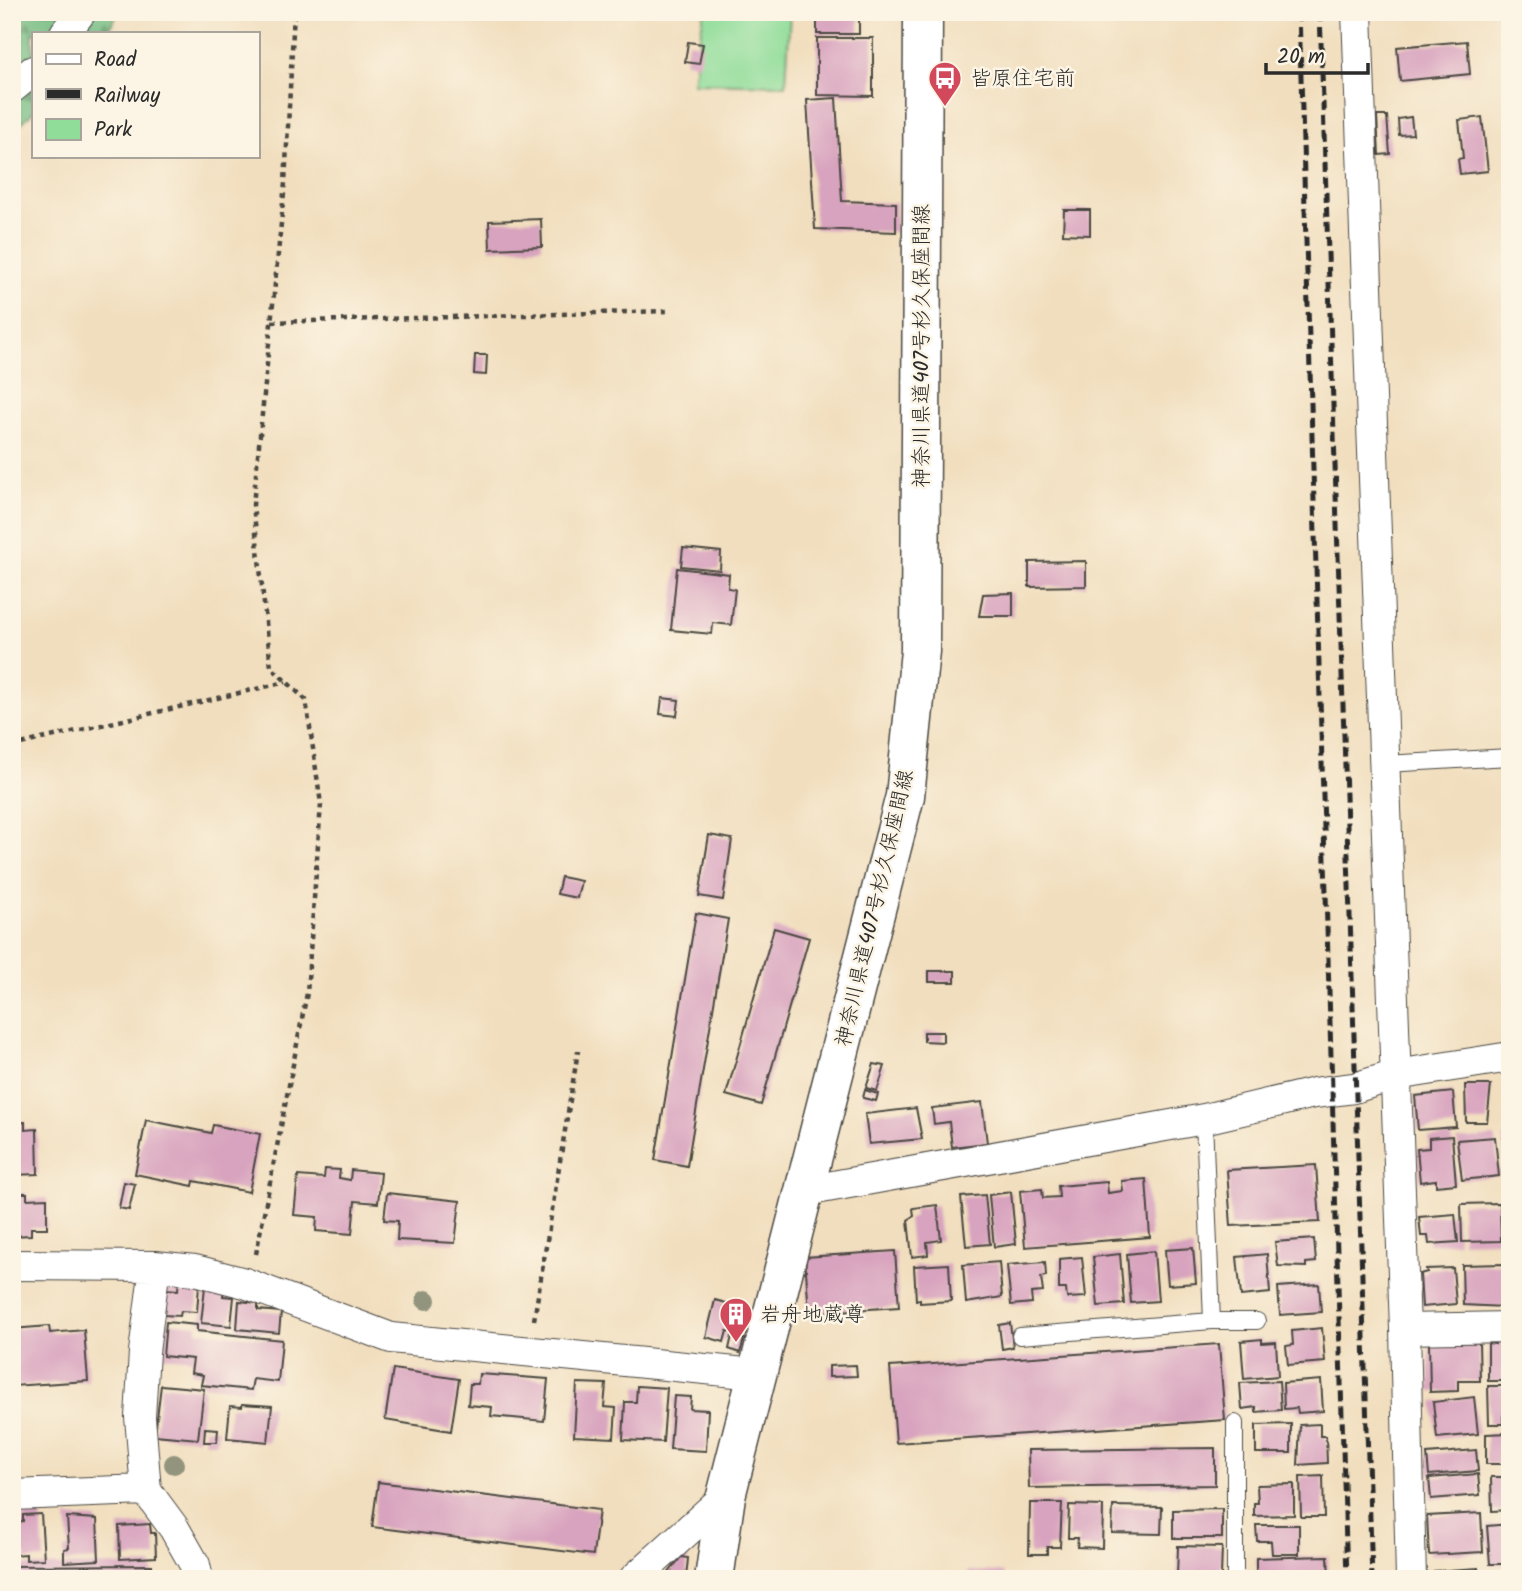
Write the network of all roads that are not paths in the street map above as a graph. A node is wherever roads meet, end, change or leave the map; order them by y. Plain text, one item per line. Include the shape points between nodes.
1 (82, 12) edge
2 (923, 12) edge
3 (1357, 12) edge
4 (66, 32) edge
5 (32, 72) edge
6 (12, 88) edge
7 (1510, 757) edge
8 (1385, 764) junction
9 (1510, 1057) edge
10 (1396, 1075) junction
11 (1204, 1119) junction
12 (805, 1191) junction
13 (12, 1265) edge
14 (155, 1266) junction
15 (1212, 1321) junction
16 (1257, 1321) dead end
17 (1510, 1326) edge
18 (1405, 1329) junction
19 (1020, 1336) dead end
20 (756, 1374) junction
21 (1235, 1423) dead end
22 (146, 1490) junction
23 (12, 1495) edge
24 (726, 1496) junction
25 (198, 1579) edge
26 (634, 1579) edge
27 (714, 1579) edge
28 (1235, 1579) edge
29 (1411, 1579) edge

1 - 4 street
2 - 12 main road, 神奈川県道407号杉久保座間線 via 919,664 905,796
3 - 8 street
5 - 6 street
7 - 8 lane
8 - 10 street
9 - 10 street
10 - 11 street
10 - 18 street
11 - 12 street
11 - 15 lane
12 - 20 main road, 神奈川県道407号杉久保座間線
13 - 14 street
14 - 20 street via 245,1283 391,1338
14 - 22 street via 140,1417
15 - 16 lane
15 - 19 lane
17 - 18 street
18 - 29 street
20 - 24 main road, 神奈川県道407号杉久保座間線
21 - 28 lane
22 - 23 street
22 - 25 street via 174,1528
24 - 26 street
24 - 27 main road, 神奈川県道407号杉久保座間線

